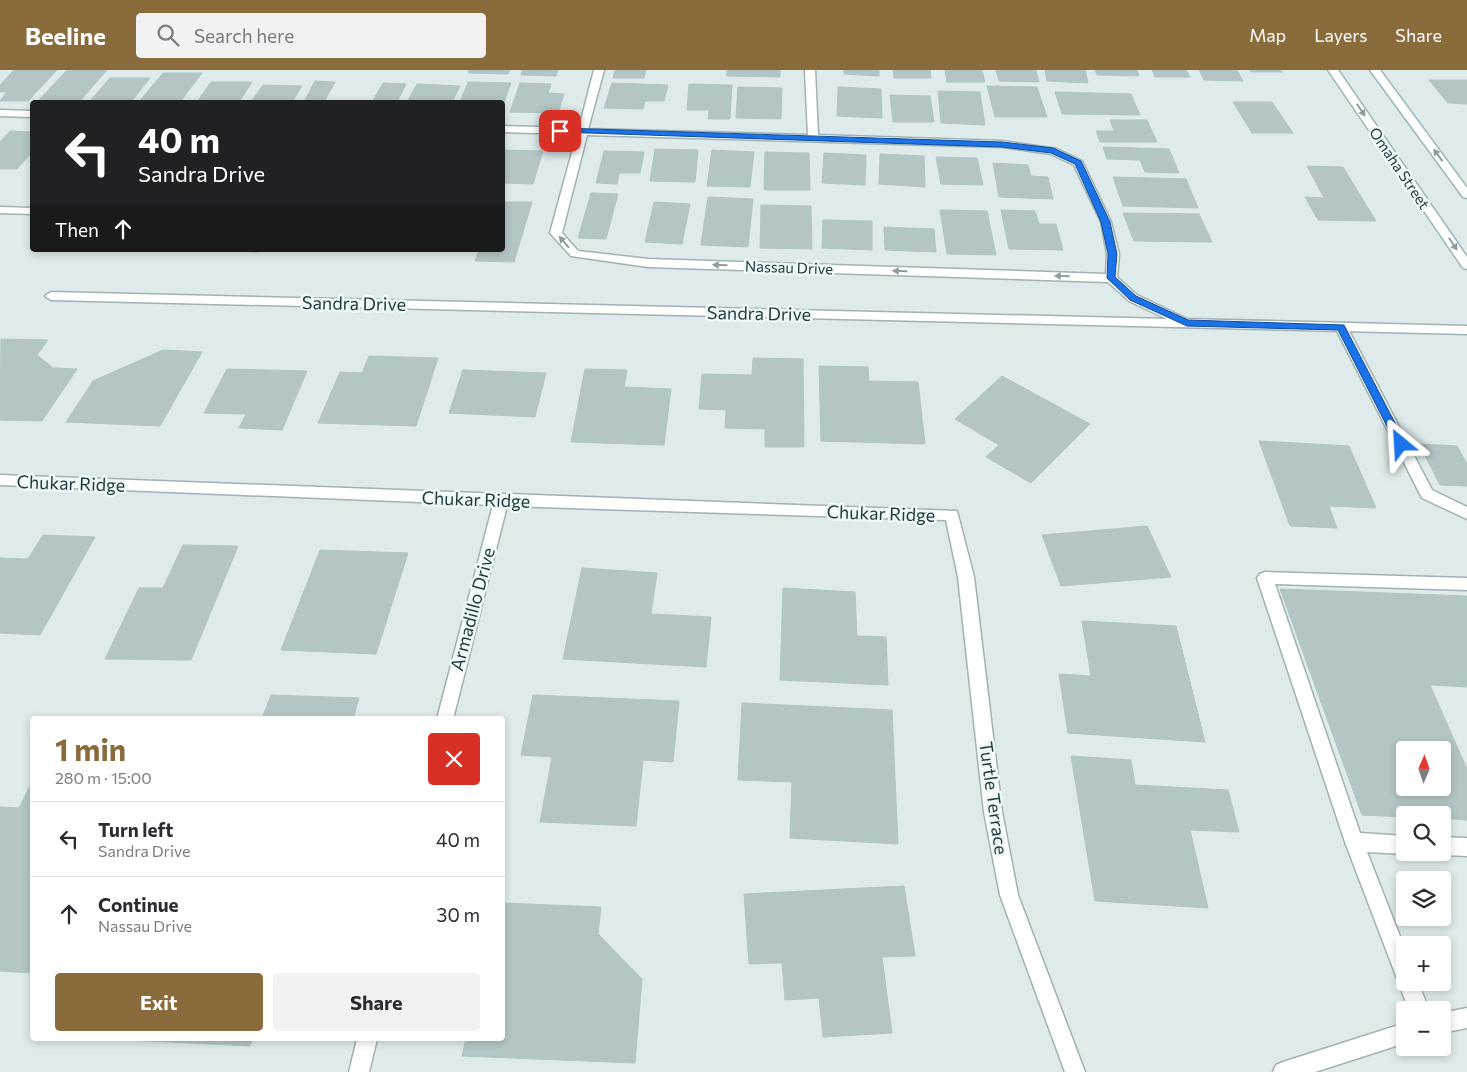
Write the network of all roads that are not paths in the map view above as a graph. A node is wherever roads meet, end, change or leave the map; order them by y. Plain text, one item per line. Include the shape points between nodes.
1 (599, 70) edge
2 (810, 70) edge
3 (1333, 70) edge
4 (1375, 70) edge
5 (0, 114) edge
6 (30, 114) edge
7 (505, 129) edge
8 (583, 130) junction
9 (813, 138) junction
10 (1467, 195) edge
11 (0, 210) edge
12 (30, 212) edge
13 (1467, 265) edge
14 (1111, 278) junction
15 (51, 296) dead end
16 (1187, 323) junction
17 (1341, 327) junction
18 (1467, 330) edge
19 (0, 480) edge
20 (501, 500) junction
21 (1467, 513) edge
22 (952, 515) joint
23 (1467, 584) edge
24 (446, 716) edge
25 (1354, 842) junction
26 (1396, 844) edge
27 (1451, 846) edge
28 (1467, 847) edge
29 (1396, 951) edge
30 (1467, 1018) edge
31 (1451, 1021) edge
32 (1396, 1036) edge
33 (367, 1041) edge
34 (359, 1072) edge
35 (1075, 1072) edge
36 (1283, 1072) edge

1 - 8 street, Nassau Drive
2 - 9 street
3 -> 13 street, Omaha Street
10 -> 4 street
5 - 6 street
7 - 8 street
8 - 9 street
14 -> 8 street, Nassau Drive via 648,263 575,254 556,233
9 - 14 street via 1002,144 1053,151 1078,163 1106,222 1113,254
11 - 12 street
14 - 16 street via 1133,298
15 - 16 street, Sandra Drive
16 - 17 street, Sandra Drive
17 - 18 street, Sandra Drive
17 - 21 street via 1427,494
19 - 20 street, Chukar Ridge
20 - 22 street, Chukar Ridge
20 - 24 street, Armadillo Drive
22 - 35 street, Turtle Terrace via 966,577 993,812 1009,895
23 - 25 street via 1265,578
25 - 26 street
25 - 29 street
27 - 28 street
30 - 31 street
32 - 36 street
33 - 34 street

